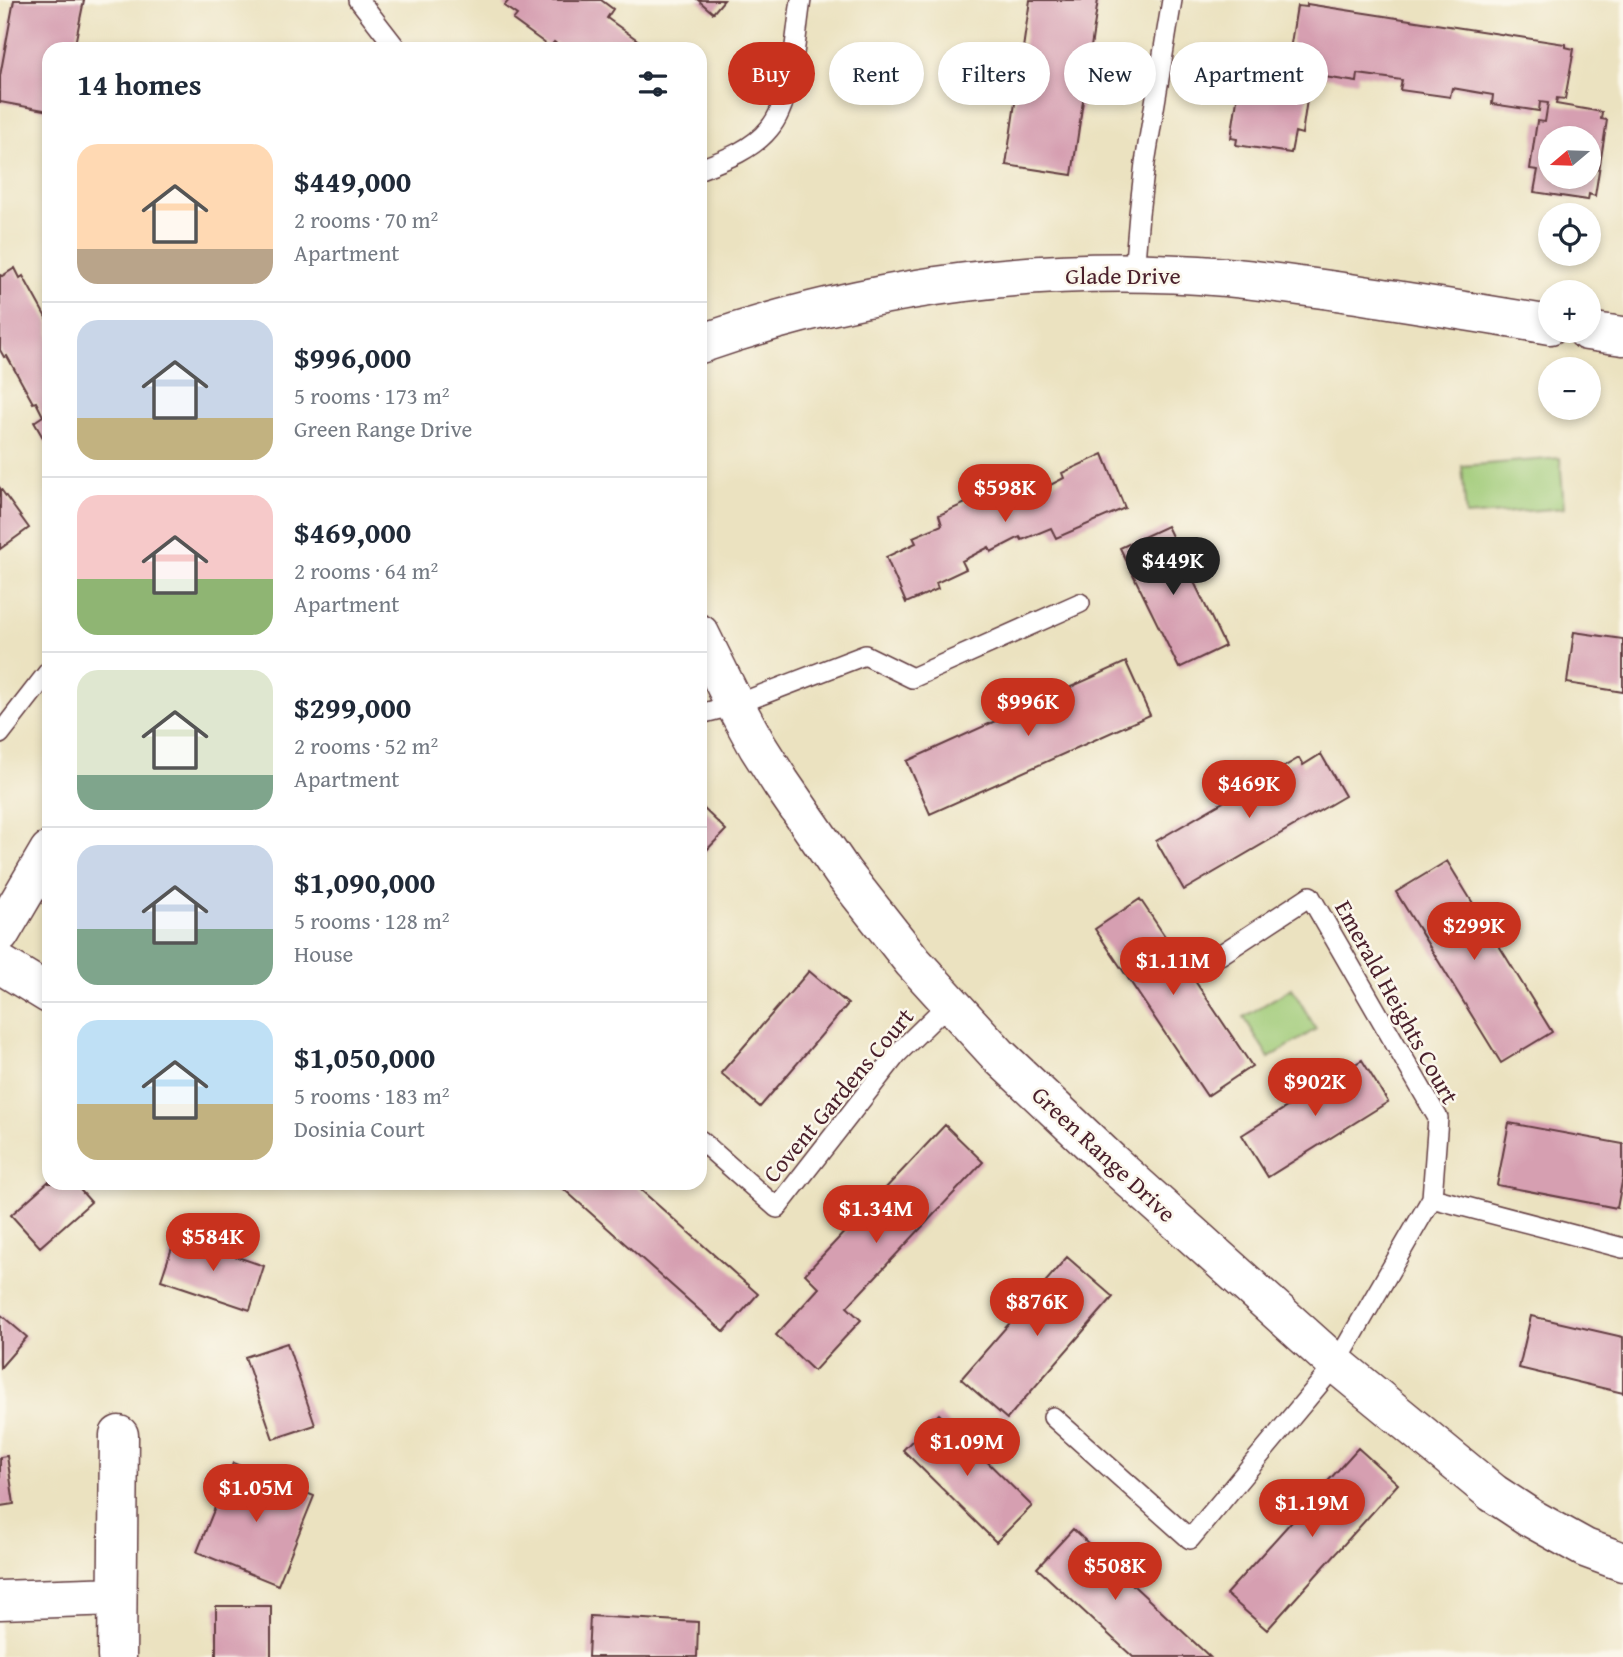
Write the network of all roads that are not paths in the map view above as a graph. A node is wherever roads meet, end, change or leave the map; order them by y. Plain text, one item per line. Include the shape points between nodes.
1 (359, 0) edge
2 (801, 0) edge
3 (1172, 0) edge
4 (392, 42) edge
5 (707, 166) edge
6 (1134, 273) junction
7 (1538, 323) edge
8 (1601, 333) edge
9 (1623, 337) edge
10 (707, 342) edge
11 (1080, 603) dead end
12 (707, 664) edge
13 (42, 684) edge
14 (718, 710) edge
15 (0, 734) edge
16 (42, 863) edge
17 (0, 934) edge
18 (1220, 955) dead end
19 (0, 964) edge
20 (42, 990) edge
21 (950, 1002) junction
22 (707, 1146) edge
23 (1432, 1198) junction
24 (1623, 1248) edge
25 (1336, 1364) junction
26 (1054, 1417) dead end
27 (119, 1435) dead end
28 (1623, 1562) edge
29 (117, 1596) junction
30 (0, 1600) edge
31 (117, 1657) edge

1 - 4 lane
2 - 5 lane via 789,81 778,116 749,146
3 - 6 lane via 1145,163
6 - 7 street, Glade Drive via 1258,281
6 - 10 street, Glade Drive via 1041,275 936,285 852,301
8 - 9 street
11 - 14 lane via 912,678 865,655
12 - 14 street, Green Range Drive
13 - 15 lane
14 - 21 street, Green Range Drive via 781,783 843,873
16 - 17 street
18 - 23 lane, Emerald Heights Court via 1310,896 1438,1118
19 - 20 street
21 - 22 lane, Covent Gardens Court via 897,1054 776,1208
21 - 25 street, Green Range Drive via 999,1056 1110,1161
23 - 24 lane
23 - 25 lane, Emerald Heights Court
25 - 26 lane, Emerald Heights Court via 1190,1539
25 - 28 street, Green Range Drive via 1493,1493 1585,1548
27 - 29 street
29 - 30 street
29 - 31 street

